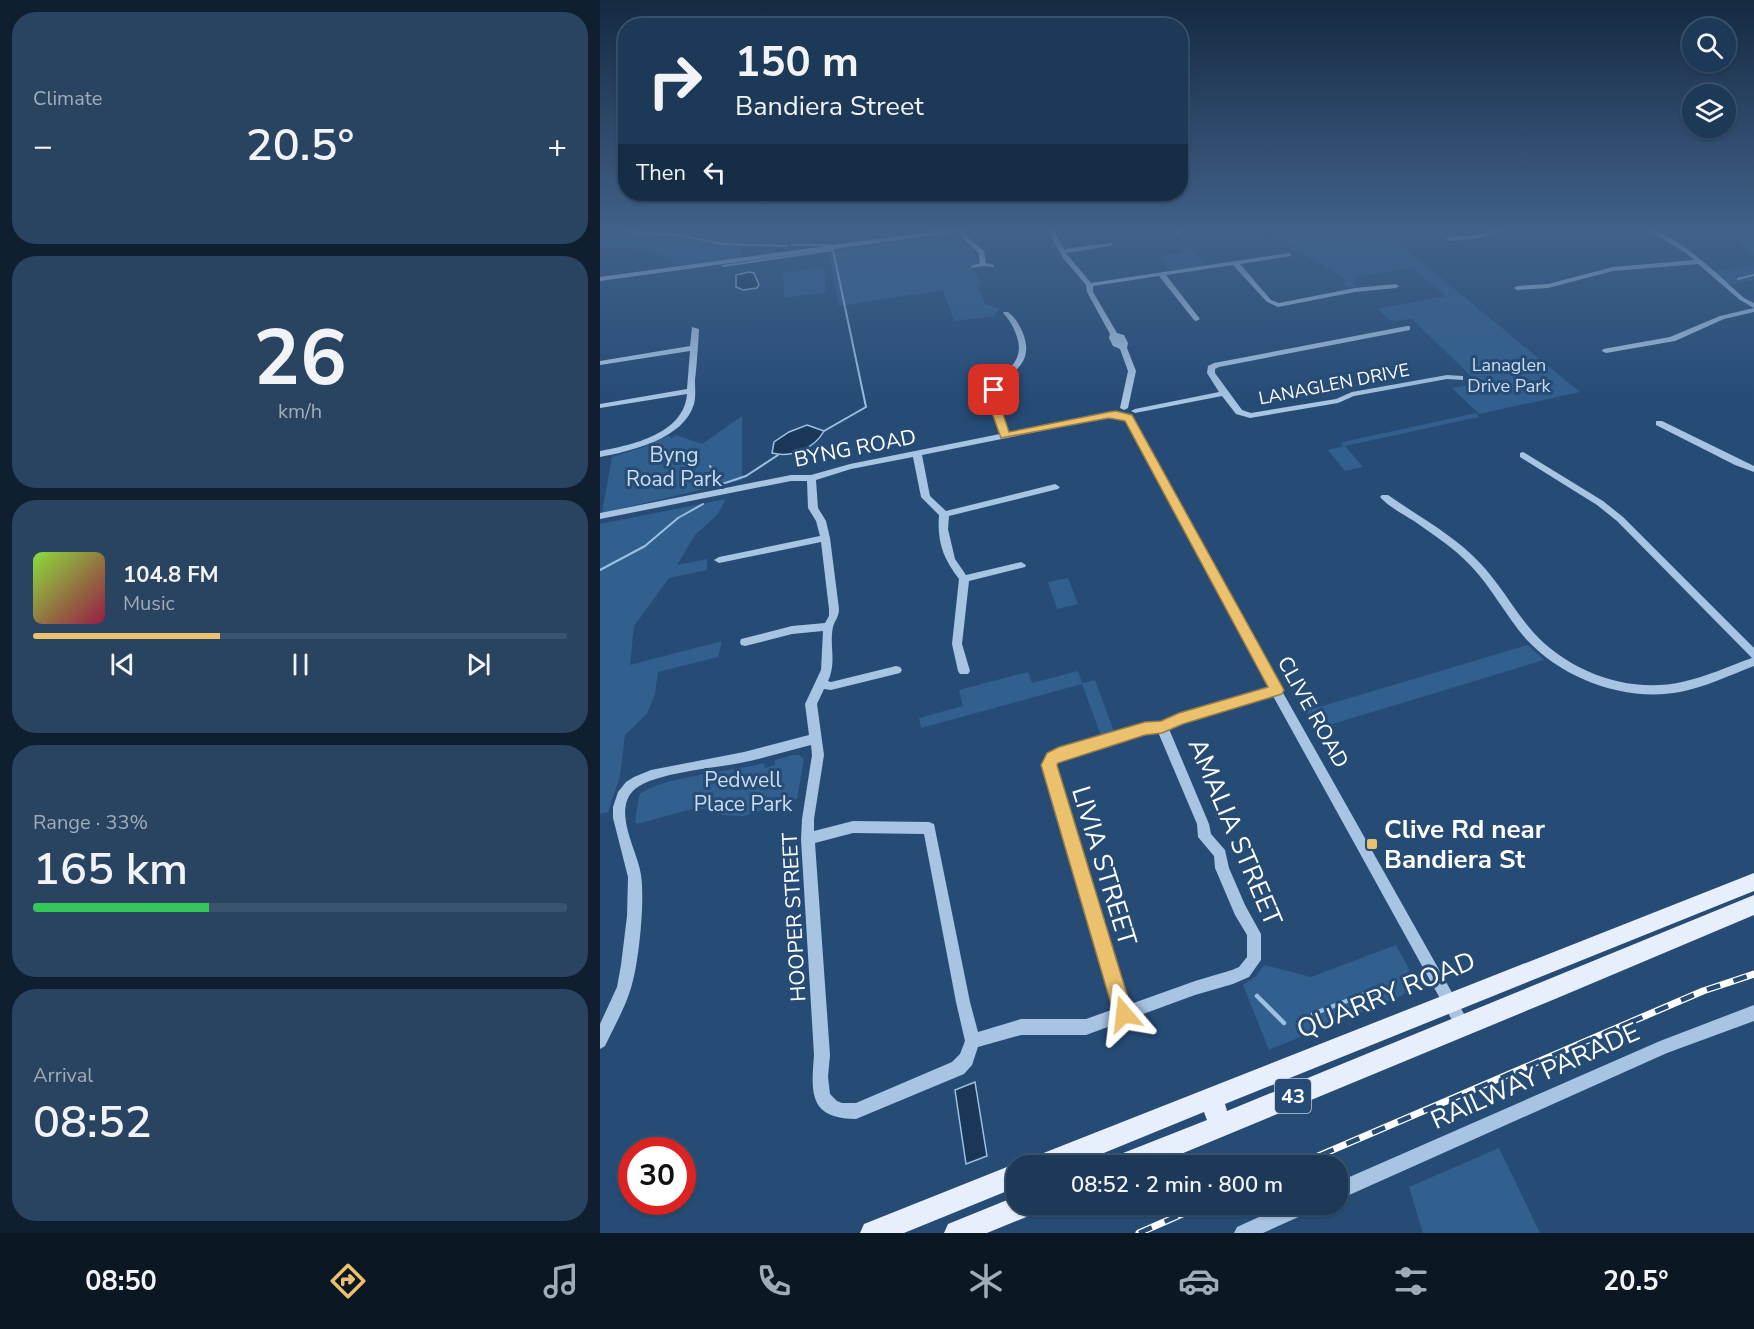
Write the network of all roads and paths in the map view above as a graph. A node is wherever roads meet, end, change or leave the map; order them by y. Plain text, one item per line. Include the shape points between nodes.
1 (1089, 287) edge
2 (1171, 287) edge
3 (1258, 287) edge
4 (1393, 287) edge
5 (1540, 287) edge
6 (1728, 287) edge
7 (1517, 288) dead end
8 (1754, 308) edge
9 (1006, 313) dead end
10 (1196, 319) dead end
11 (1407, 328) dead end
12 (695, 329) dead end
13 (694, 348) junction
14 (1606, 351) dead end
15 (600, 363) edge
16 (1460, 378) dead end
17 (691, 391) junction
18 (1224, 393) junction
19 (600, 406) edge
20 (1126, 413) junction
21 (1659, 423) dead end
22 (1005, 436) junction
23 (600, 454) edge
24 (917, 454) junction
25 (1523, 455) dead end
26 (1754, 469) edge
27 (811, 478) junction
28 (1055, 487) dead end
29 (1385, 496) dead end
30 (944, 514) junction
31 (600, 516) edge
32 (825, 538) junction
33 (719, 560) dead end
34 (1021, 565) dead end
35 (964, 579) junction
36 (828, 627) junction
37 (745, 642) dead end
38 (1754, 655) edge
39 (1754, 662) edge
40 (896, 670) dead end
41 (964, 671) dead end
42 (820, 683) junction
43 (1277, 690) junction
44 (1162, 727) junction
45 (816, 739) junction
46 (808, 839) junction
47 (1754, 882) edge
48 (1754, 905) edge
49 (1450, 1002) junction
50 (1754, 1013) edge
51 (1124, 1014) junction
52 (1463, 1026) junction
53 (600, 1041) edge
54 (973, 1041) junction
55 (1211, 1098) junction
56 (1220, 1125) junction
57 (1068, 1155) edge
58 (1148, 1155) edge
59 (1006, 1179) edge
60 (1348, 1187) edge
61 (1006, 1213) edge
62 (1283, 1215) edge
63 (873, 1233) edge
64 (957, 1233) edge
65 (1243, 1233) edge

1 - 20 street via 1132,370
2 - 10 street
3 - 4 street via 1275,304
5 - 7 street
6 - 8 street
8 - 14 street via 1672,339
9 - 22 street via 1012,316 1024,351 1016,368 993,394
11 - 18 street via 1214,366 1211,373
12 - 13 street
13 - 15 street
13 - 17 street
16 - 18 street, LANAGLEN DRIVE via 1447,376 1250,416 1239,412
17 - 19 street
17 - 23 street via 687,411 667,432 644,443
18 - 20 street, BYNG ROAD
20 - 22 street, BYNG ROAD
20 - 43 street, CLIVE ROAD
21 - 26 street
22 - 24 street, BYNG ROAD
24 - 27 street, BYNG ROAD
24 - 30 street via 926,497
25 - 38 street via 1620,519
27 - 31 street, BYNG ROAD via 791,478
27 - 32 street, HOOPER STREET via 813,508
28 - 30 street
29 - 39 street via 1474,564 1522,627 1547,652 1590,676 1616,685 1663,689
30 - 35 street via 950,560
32 - 33 street
32 - 36 street, HOOPER STREET via 834,609
34 - 35 street
35 - 41 street via 957,644
36 - 37 street
36 - 42 street, HOOPER STREET via 829,659
40 - 42 street via 831,686
42 - 45 street, HOOPER STREET via 811,704
43 - 44 street
43 - 49 street, CLIVE ROAD
44 - 51 street, LIVIA STREET via 1145,728 1059,754 1049,765
44 - 51 street, AMALIA STREET via 1205,837 1220,855 1240,910 1254,933 1254,960 1244,972 1233,977
45 - 46 street, HOOPER STREET via 818,755 807,819
45 - 53 street via 639,781 625,792 618,822 635,880 628,966 624,987
46 - 54 street via 853,826 929,828
46 - 54 street, HOOPER STREET via 823,1101 831,1109 856,1111 949,1073 966,1059
47 - 49 main road, QUARRY ROAD / 43
48 - 52 main road, 43
49 - 52 street, CLIVE ROAD
49 - 55 main road, QUARRY ROAD / 43
50 - 60 street, RAILWAY PARADE via 1665,1046
51 - 54 street, AMALIA STREET via 1086,1027 1021,1027
52 - 56 main road, 43
55 - 56 main road
55 - 57 main road, QUARRY ROAD / 43
56 - 58 main road, 43
59 - 63 main road
61 - 64 main road
62 - 65 street

